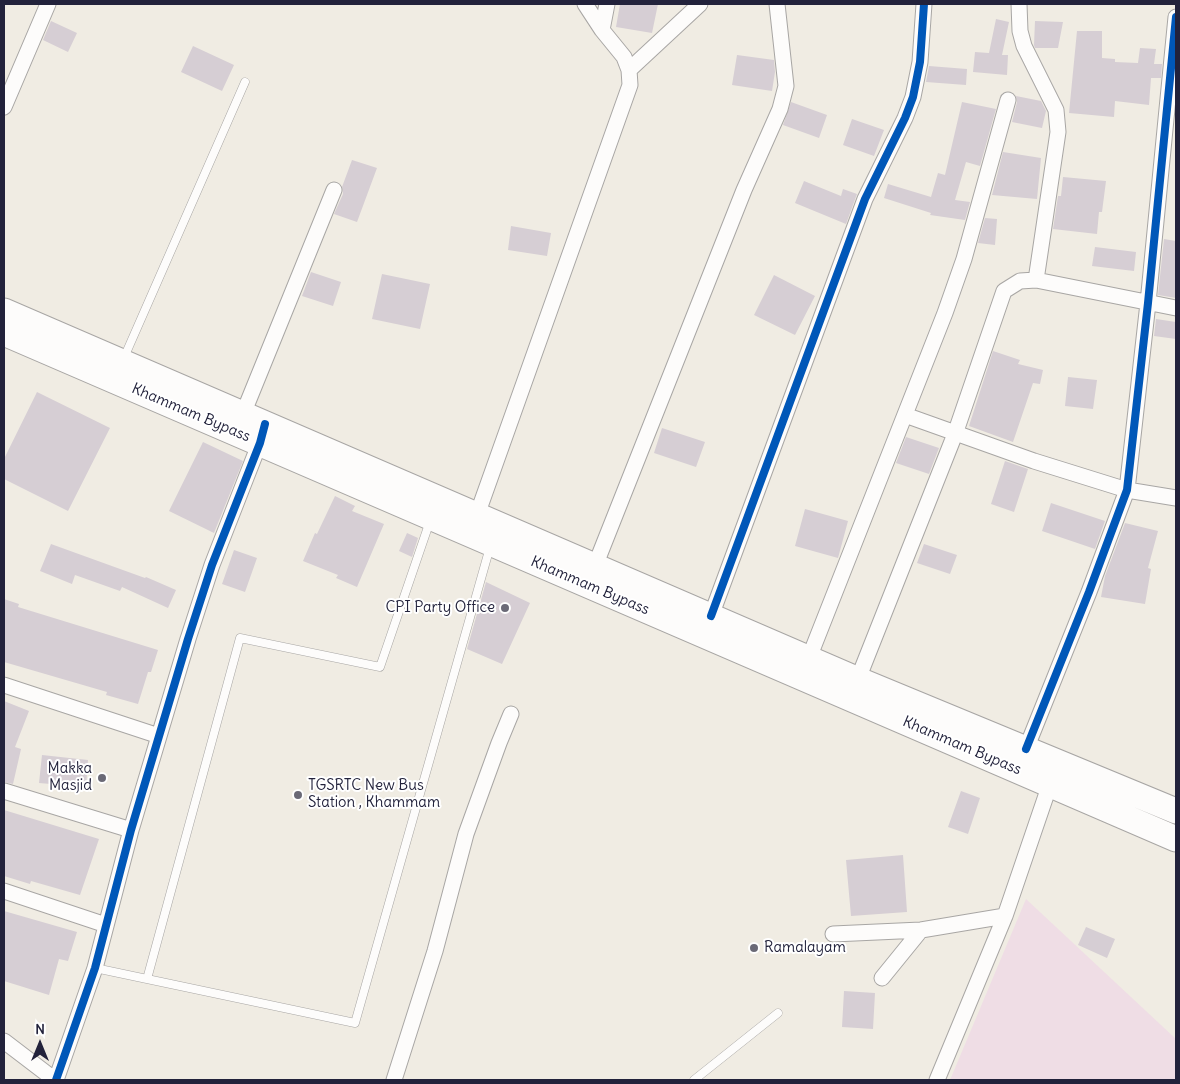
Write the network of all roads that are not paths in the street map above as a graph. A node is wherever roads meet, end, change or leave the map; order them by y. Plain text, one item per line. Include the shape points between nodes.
1 (48, 4) edge
2 (585, 4) edge
3 (607, 4) edge
4 (700, 4) edge
5 (778, 4) edge
6 (924, 4) edge
7 (1019, 4) edge
8 (1176, 17) edge
9 (602, 30) junction
10 (630, 70) junction
11 (245, 82) dead end
12 (1008, 100) dead end
13 (4, 107) edge
14 (334, 190) dead end
15 (1036, 280) junction
16 (1148, 303) junction
17 (1176, 308) edge
18 (4, 311) edge
19 (4, 333) edge
20 (122, 362) junction
21 (243, 414) junction
22 (905, 415) junction
23 (263, 434) junction
24 (955, 434) junction
25 (1127, 490) junction
26 (1176, 498) edge
27 (477, 515) junction
28 (431, 517) junction
29 (491, 543) junction
30 (585, 569) junction
31 (711, 616) junction
32 (809, 658) junction
33 (858, 679) junction
34 (4, 684) edge
35 (511, 714) dead end
36 (159, 736) junction
37 (1026, 749) junction
38 (1050, 784) junction
39 (4, 791) edge
40 (1176, 811) edge
41 (131, 830) junction
42 (1176, 839) edge
43 (4, 891) edge
44 (1005, 916) junction
45 (106, 925) junction
46 (921, 930) junction
47 (833, 934) dead end
48 (95, 968) junction
49 (882, 978) dead end
50 (147, 979) junction
51 (778, 1013) dead end
52 (4, 1041) edge
53 (55, 1080) edge
54 (394, 1080) edge
55 (694, 1080) edge
56 (937, 1080) edge

1 - 13 street
2 - 9 street
3 - 9 street
4 - 10 street
5 - 30 street via 786,86 780,109
6 - 31 street via 920,62 913,97 865,199
7 - 15 street via 1024,46 1056,110 1058,132
8 - 16 street
9 - 10 street via 624,57
10 - 27 street via 630,85
11 - 20 lane
12 - 22 street via 964,259
14 - 21 street
15 - 16 street
15 - 24 street via 1020,281 1004,291
16 - 17 street
16 - 25 street
18 - 20 highway, Khammam Bypass
19 - 23 highway, Khammam Bypass
20 - 21 highway, Khammam Bypass
21 - 23 highway, Khammam Bypass
22 - 24 street
22 - 32 street
23 - 27 highway, Khammam Bypass
23 - 28 highway, Khammam Bypass
23 - 36 street via 212,565
24 - 25 street
24 - 33 street
25 - 26 street
25 - 37 street
27 - 30 highway, Khammam Bypass
28 - 29 highway, Khammam Bypass
28 - 50 lane via 380,667 240,638
29 - 30 highway, Khammam Bypass
29 - 50 lane via 355,1023
30 - 31 highway, Khammam Bypass
30 - 38 highway, Khammam Bypass
31 - 32 highway, Khammam Bypass
32 - 33 highway, Khammam Bypass
33 - 37 highway, Khammam Bypass
34 - 36 street
35 - 54 street via 466,834 435,951
36 - 41 street
37 - 40 highway, Khammam Bypass
38 - 42 highway, Khammam Bypass
38 - 44 street
39 - 41 street
41 - 45 street
43 - 45 street
44 - 46 street
44 - 56 street
45 - 48 street
46 - 47 street
46 - 49 street
48 - 50 lane
48 - 53 street
51 - 55 lane
52 - 53 street

